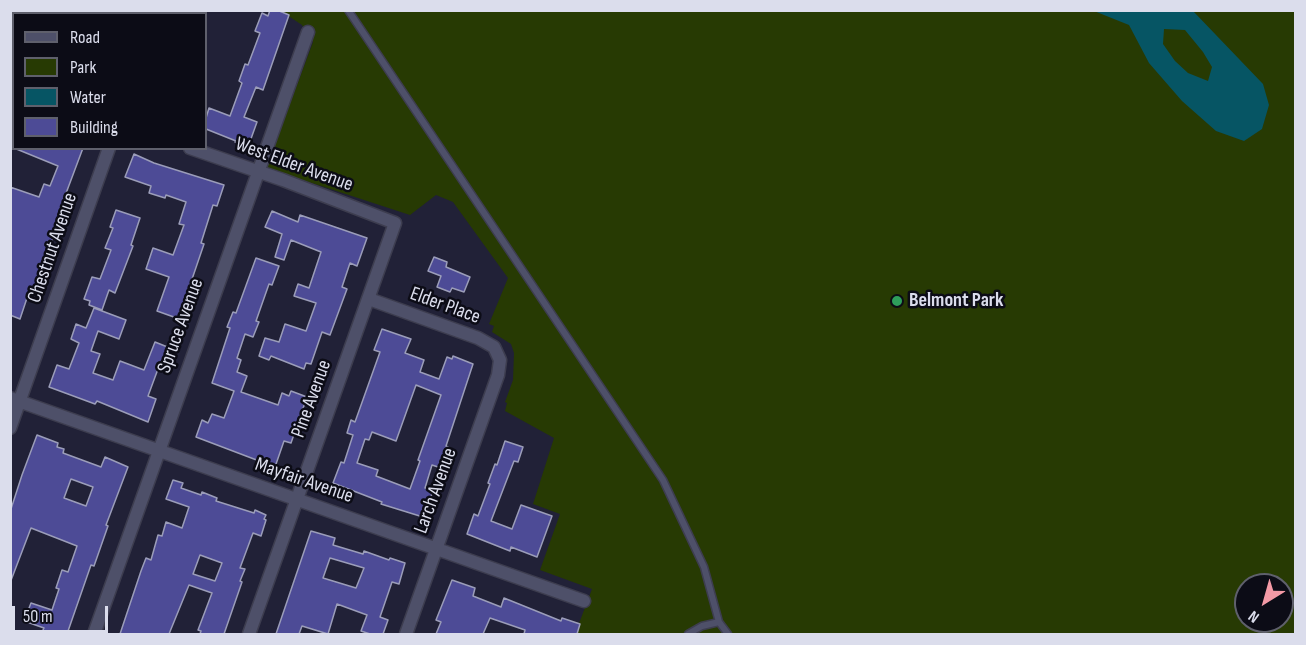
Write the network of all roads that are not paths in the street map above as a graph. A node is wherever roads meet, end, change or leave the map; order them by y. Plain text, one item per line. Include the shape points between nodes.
1 (348, 10) edge
2 (308, 32) dead end
3 (108, 150) edge
4 (196, 150) edge
5 (257, 172) junction
6 (384, 219) joint
7 (369, 299) junction
8 (500, 360) joint
9 (15, 399) edge
10 (10, 428) edge
11 (158, 452) junction
12 (297, 499) junction
13 (436, 548) junction
14 (584, 601) dead end
15 (719, 622) junction
16 (94, 634) edge
17 (249, 634) edge
18 (406, 634) edge
19 (688, 634) edge
20 (728, 634) edge

1 - 15 lane via 663,480 704,567
2 - 5 street, Spruce Avenue
3 - 9 street, Chestnut Avenue
4 - 5 street, West Elder Avenue
5 - 6 street, West Elder Avenue
5 - 11 street, Spruce Avenue
6 - 7 street, Pine Avenue via 395,223
7 - 8 street, Elder Place via 478,338 494,347
7 - 12 street, Pine Avenue
8 - 13 street, Larch Avenue
9 - 10 street, Chestnut Avenue
9 - 11 street, Mayfair Avenue
11 - 12 street, Mayfair Avenue
11 - 16 street, Spruce Avenue
12 - 13 street, Mayfair Avenue
12 - 17 street, Pine Avenue
13 - 14 street, Mayfair Avenue
13 - 18 street, Larch Avenue
15 - 19 lane
15 - 20 lane

